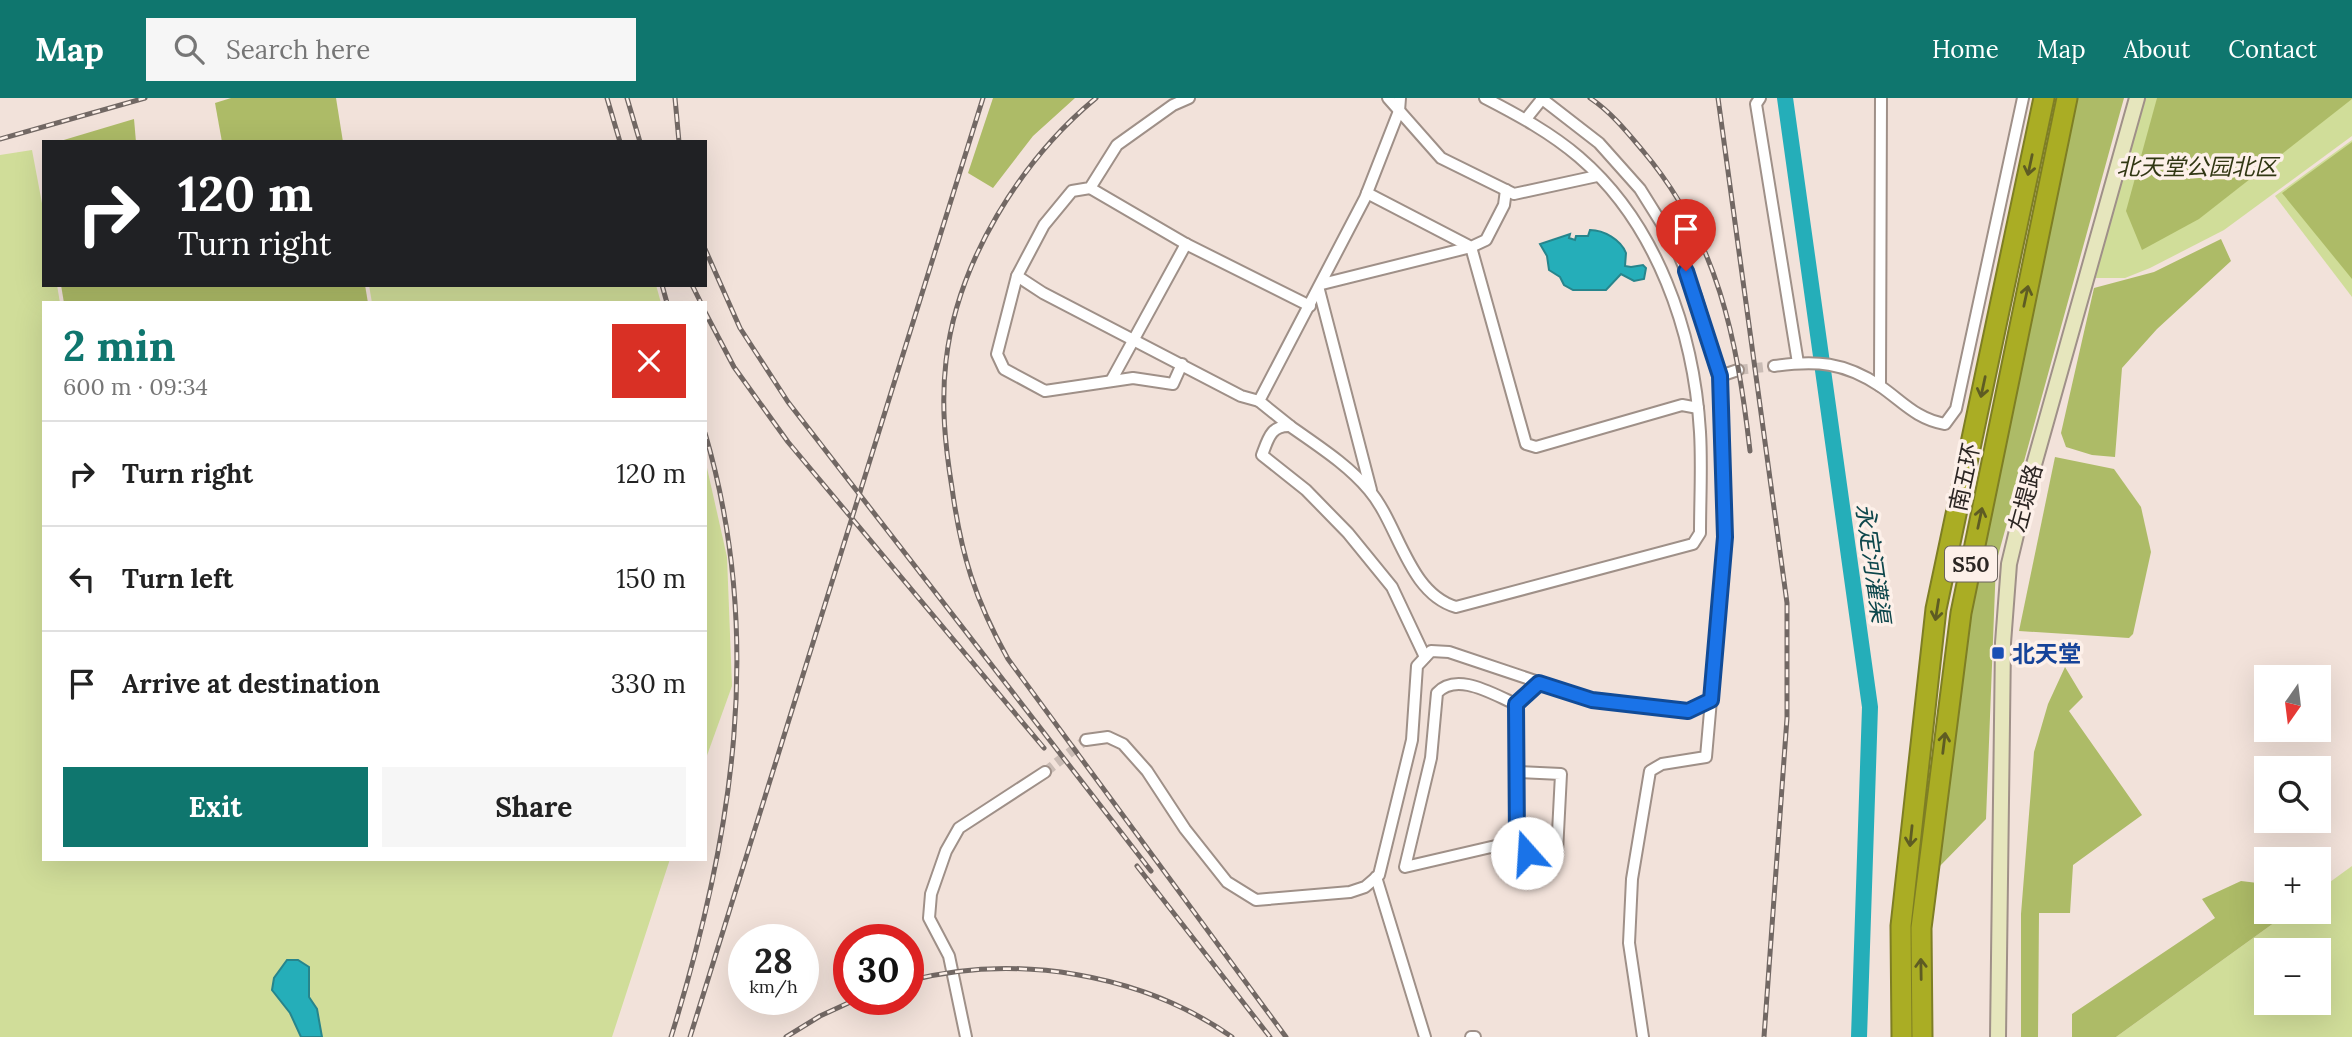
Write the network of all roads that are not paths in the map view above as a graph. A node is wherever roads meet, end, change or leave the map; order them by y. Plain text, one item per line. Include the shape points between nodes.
1 (1189, 98) edge
2 (1388, 98) edge
3 (1400, 98) edge
4 (1486, 98) edge
5 (1542, 98) edge
6 (1760, 98) edge
7 (1881, 98) edge
8 (2023, 98) edge
9 (2044, 98) edge
10 (2067, 98) edge
11 (2137, 98) edge
12 (1399, 111) junction
13 (1526, 120) junction
14 (1597, 176) junction
15 (1090, 188) junction
16 (1506, 190) junction
17 (1367, 193) junction
18 (1186, 244) junction
19 (1471, 247) junction
20 (1017, 276) junction
21 (1320, 287) junction
22 (1310, 306) junction
23 (1134, 340) junction
24 (1798, 363) junction
25 (1182, 364) junction
26 (1774, 366) tunnel mouth
27 (1738, 370) tunnel mouth
28 (1720, 376) junction
29 (1111, 382) junction
30 (1880, 386) junction
31 (1259, 401) junction
32 (1698, 408) junction
33 (1290, 426) junction
34 (1700, 433) junction
35 (1721, 433) junction
36 (1371, 492) junction
37 (1425, 657) junction
38 (1539, 683) junction
39 (1711, 700) junction
40 (1516, 704) junction
41 (1086, 740) tunnel mouth
42 (1045, 772) tunnel mouth
43 (1516, 772) junction
44 (1517, 841) junction
45 (1376, 877) junction
46 (965, 1037) edge
47 (1425, 1037) edge
48 (1643, 1037) edge
49 (1902, 1037) edge
50 (1922, 1037) edge
51 (1998, 1037) edge

1 - 15 street via 1117,145
2 - 12 street
3 - 12 street
4 - 13 street
5 - 13 street
5 - 28 street via 1599,143 1640,189 1675,245
6 - 24 street via 1756,104
7 - 30 street
8 - 30 street via 1956,409 1945,424 1930,421
9 -> 49 highway, 南五环 / S50 via 1936,609 1901,926
50 -> 10 highway, 南五环 / S50 via 1921,928 1961,613
11 - 51 main road, 左堤路 via 2009,564 2003,643
12 - 16 street via 1441,158
12 - 17 street
13 - 14 street via 1580,158
14 - 16 street via 1514,194
14 - 32 street via 1621,202 1652,250 1675,299
15 - 18 street
15 - 20 street via 1072,191 1044,225
16 - 19 street via 1504,205 1486,240
17 - 19 street
17 - 21 street
18 - 22 street
18 - 23 street
19 - 21 street
19 - 32 street via 1526,444 1536,447 1682,405
20 - 23 street
20 - 29 street via 997,355 1003,369 1045,391
21 - 22 street
21 - 36 street
22 - 31 street
23 - 25 street
23 - 29 street
24 - 26 street
24 - 30 street via 1837,364
25 - 29 street via 1173,384 1133,378
25 - 31 street
27 - 28 street
28 - 35 street
31 - 33 street
32 - 34 street
33 - 36 street via 1347,467
33 - 37 street via 1273,430 1262,455 1306,490 1392,587
34 - 35 street
34 - 36 street via 1700,533 1692,544 1456,607 1427,591
35 - 39 street via 1725,537
37 - 38 street via 1431,651 1449,652
37 - 45 street via 1417,666 1412,740
38 - 39 street via 1592,700 1688,711
38 - 40 street
39 - 48 street via 1706,757 1662,764 1650,771 1632,879 1629,943
40 - 43 street
40 - 44 street via 1469,685 1453,684 1437,693 1431,758 1405,867
41 - 45 street via 1108,737 1123,744 1227,882 1256,900 1350,891 1365,887
42 - 46 street via 959,828 931,894 929,918 949,956
43 - 44 street
43 - 44 street via 1561,774 1557,852 1527,853
45 - 47 street

